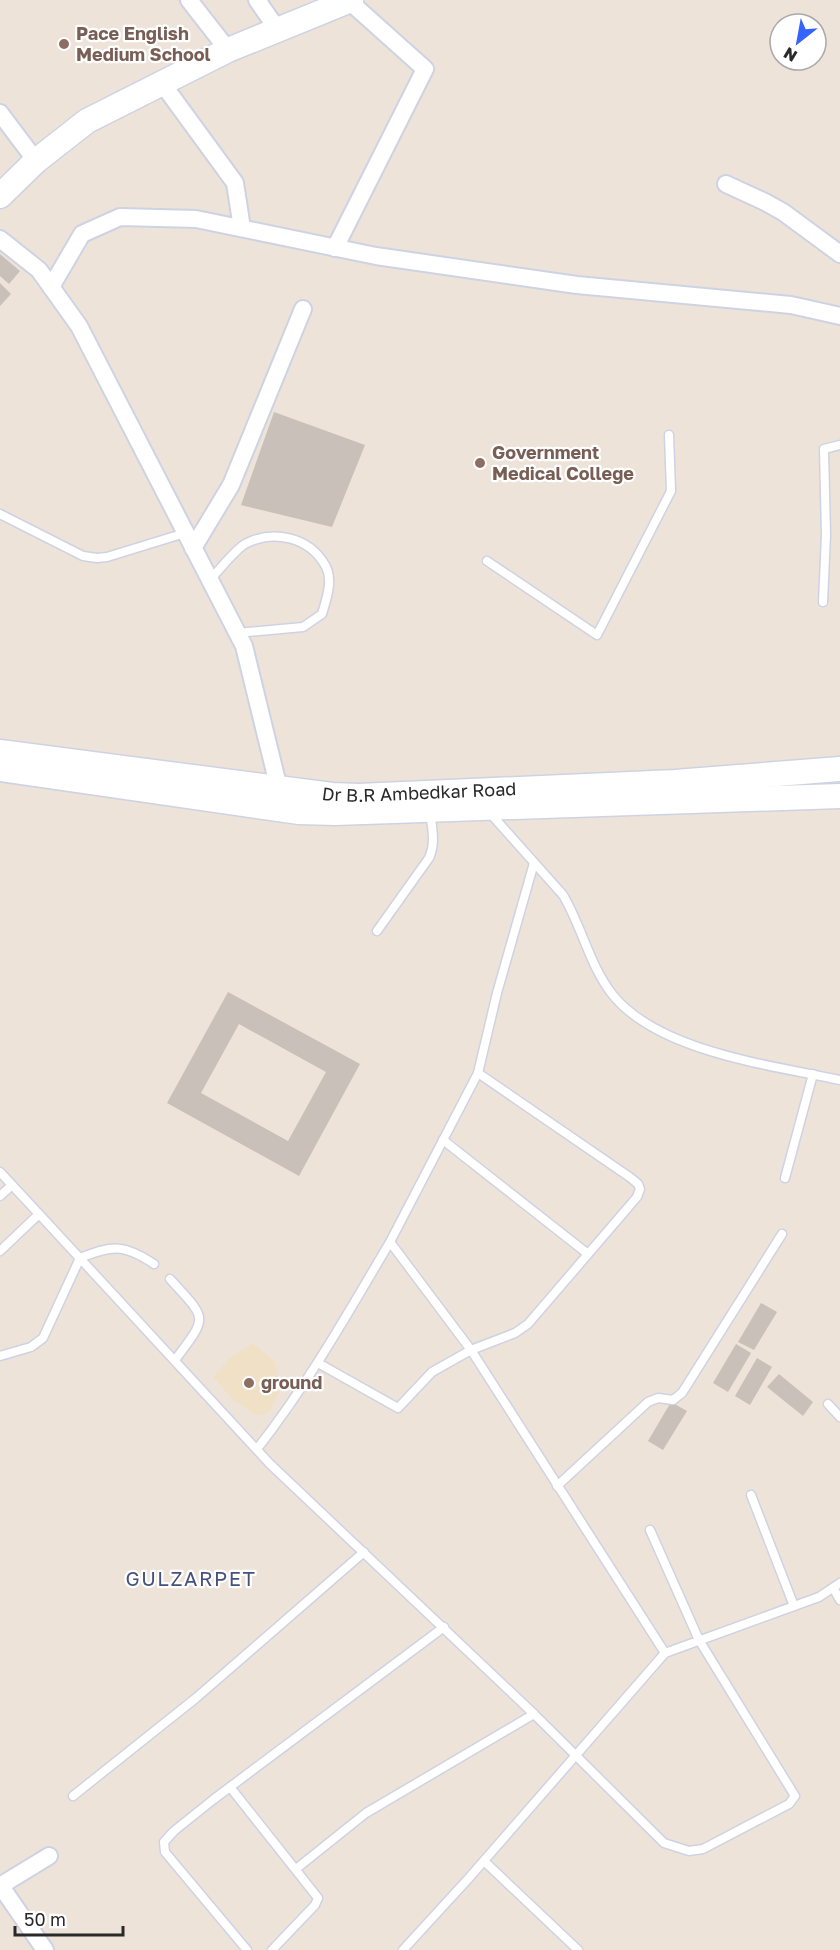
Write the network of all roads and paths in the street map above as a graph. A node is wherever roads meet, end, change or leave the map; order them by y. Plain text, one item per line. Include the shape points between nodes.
1 (189, 0) edge
2 (257, 0) edge
3 (350, 1) edge
4 (278, 30) junction
5 (228, 50) junction
6 (162, 83) junction
7 (0, 113) edge
8 (36, 161) junction
9 (726, 184) dead end
10 (0, 196) edge
11 (242, 228) junction
12 (0, 239) edge
13 (335, 248) junction
14 (840, 255) edge
15 (51, 287) junction
16 (303, 309) dead end
17 (840, 316) edge
18 (669, 435) dead end
19 (840, 446) edge
20 (0, 514) edge
21 (185, 533) junction
22 (193, 548) junction
23 (487, 561) dead end
24 (210, 580) junction
25 (823, 602) dead end
26 (237, 633) junction
27 (0, 752) edge
28 (29, 764) junction
29 (0, 769) edge
30 (838, 779) edge
31 (282, 799) junction
32 (482, 799) junction
33 (430, 810) junction
34 (534, 863) junction
35 (376, 931) dead end
36 (477, 1073) junction
37 (813, 1074) junction
38 (840, 1080) edge
39 (443, 1140) junction
40 (0, 1172) edge
41 (785, 1178) dead end
42 (12, 1185) junction
43 (0, 1196) edge
44 (39, 1214) junction
45 (782, 1234) dead end
46 (390, 1242) junction
47 (0, 1251) edge
48 (588, 1254) junction
49 (80, 1258) junction
50 (154, 1264) dead end
51 (170, 1279) dead end
52 (471, 1350) junction
53 (0, 1356) edge
54 (175, 1360) junction
55 (318, 1363) junction
56 (828, 1404) dead end
57 (840, 1417) edge
58 (257, 1449) junction
59 (557, 1486) junction
60 (751, 1495) dead end
61 (650, 1530) dead end
62 (364, 1552) junction
63 (837, 1586) edge
64 (840, 1600) edge
65 (794, 1606) junction
66 (444, 1627) junction
67 (699, 1640) junction
68 (664, 1653) junction
69 (534, 1714) junction
70 (575, 1755) junction
71 (230, 1787) junction
72 (73, 1796) dead end
73 (50, 1856) dead end
74 (484, 1861) junction
75 (296, 1869) junction
76 (0, 1886) edge
77 (45, 1950) edge
78 (247, 1950) edge
79 (272, 1950) edge
80 (403, 1950) edge
81 (578, 1950) edge

1 - 5 street
2 - 4 street
3 - 4 street
3 - 13 street via 425,69
4 - 5 street
5 - 6 street
6 - 8 street via 87,121
6 - 11 street via 235,183
7 - 8 street
8 - 10 street
9 - 14 street via 783,212
11 - 13 street
11 - 15 street via 196,219 120,217 82,234
12 - 15 street via 39,270
13 - 17 street via 578,285 791,305
15 - 21 street via 79,326
16 - 22 street via 231,485
18 - 23 lane via 671,491 597,635
19 - 25 lane via 824,449
20 - 21 lane via 83,556 97,558
21 - 22 street
22 - 24 street
24 - 26 street
24 - 26 lane via 243,545 266,536 291,538 308,545 326,566 329,590 322,614 303,627
26 - 31 street via 244,646
27 - 28 street, Dr B.R Ambedkar Road
28 - 29 street, Dr B.R Ambedkar Road
28 - 31 street, Dr B.R Ambedkar Road
30 - 32 street, Dr B.R Ambedkar Road via 675,782
31 - 32 street, Dr B.R Ambedkar Road via 319,795
31 - 33 street, Dr B.R Ambedkar Road via 335,813
32 - 33 street, Dr B.R Ambedkar Road
32 - 34 lane
33 - 35 lane via 433,850
34 - 36 lane
34 - 37 lane via 570,907 592,961 628,1011 683,1042
36 - 39 lane
36 - 48 lane via 638,1184 637,1197
37 - 38 lane
37 - 41 lane
39 - 46 lane
39 - 48 lane
40 - 42 lane
42 - 43 lane
42 - 44 lane
44 - 47 lane
44 - 49 lane
45 - 59 lane via 682,1393 673,1400 658,1398 648,1402
46 - 52 lane
46 - 55 lane
48 - 52 lane via 528,1324
49 - 50 lane via 102,1249 126,1248
49 - 53 lane via 43,1338 31,1347
49 - 54 lane
51 - 54 lane via 200,1317 197,1331
52 - 55 lane via 432,1372 398,1408
52 - 59 lane
54 - 58 lane
55 - 58 lane
56 - 57 lane
58 - 62 lane
59 - 68 lane
60 - 65 lane
61 - 67 lane
62 - 66 lane
62 - 72 lane via 196,1698
63 - 64 lane
63 - 65 lane
65 - 67 lane
66 - 69 lane
66 - 71 lane
67 - 68 lane
67 - 70 lane via 793,1789 794,1801 704,1849 679,1849 664,1843
68 - 70 lane
69 - 70 lane
69 - 75 lane via 366,1813
70 - 74 lane
71 - 75 lane
71 - 78 lane via 174,1831 164,1847
73 - 76 street
74 - 80 lane
74 - 81 lane
75 - 79 lane via 315,1893 317,1902
76 - 77 street

